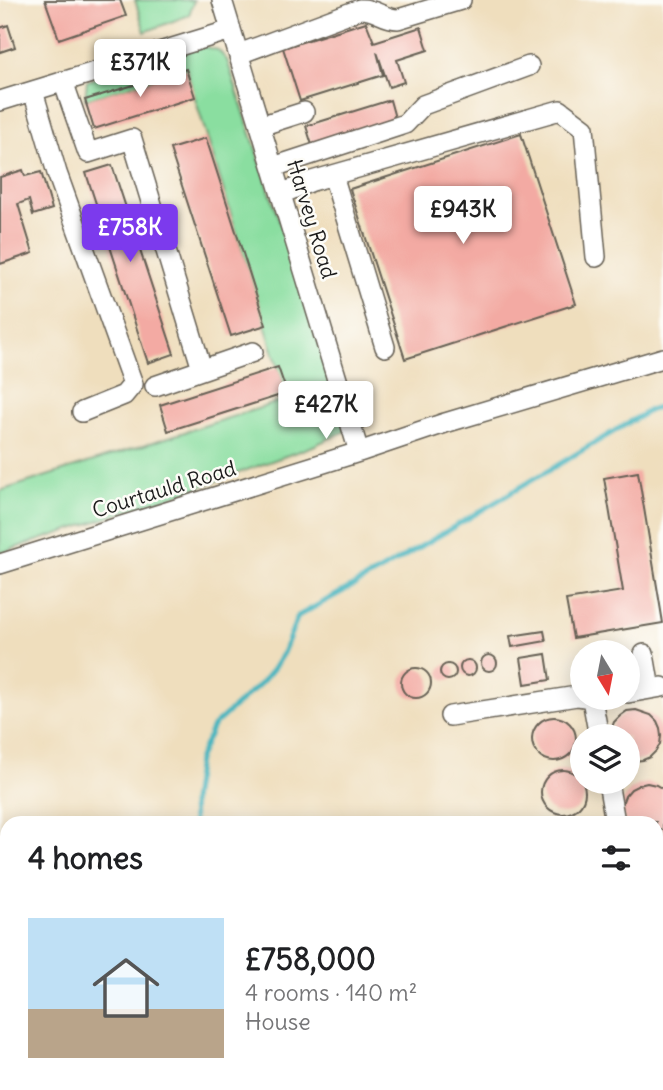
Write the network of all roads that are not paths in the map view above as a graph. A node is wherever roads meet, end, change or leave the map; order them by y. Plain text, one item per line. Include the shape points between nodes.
1 (222, 0) edge
2 (461, 0) edge
3 (231, 30) junction
4 (239, 54) junction
5 (530, 66) dead end
6 (63, 81) junction
7 (33, 91) junction
8 (0, 101) edge
9 (304, 112) dead end
10 (260, 126) junction
11 (273, 167) junction
12 (333, 175) junction
13 (281, 194) junction
14 (596, 257) dead end
15 (385, 347) dead end
16 (253, 352) dead end
17 (663, 358) edge
18 (202, 369) junction
19 (155, 386) dead end
20 (82, 412) dead end
21 (359, 452) junction
22 (0, 564) edge
23 (644, 654) dead end
24 (657, 688) edge
25 (570, 697) edge
26 (450, 716) dead end
27 (610, 794) edge
28 (614, 816) edge

1 - 3 street, Harvey Road
2 - 4 street via 398,19 360,9
3 - 4 street, Harvey Road
3 - 6 street
4 - 10 street, Harvey Road
5 - 11 street via 423,105 405,124
6 - 7 street
6 - 18 street via 88,153 132,139
7 - 8 street
7 - 20 street via 57,173 133,384 124,395
9 - 10 street
10 - 11 street, Harvey Road
11 - 13 street, Harvey Road
12 - 13 street
12 - 14 street via 560,110 584,128
12 - 15 street
13 - 21 street, Harvey Road
16 - 18 street
17 - 21 street, Courtauld Road
18 - 19 street
21 - 22 street, Courtauld Road
23 - 24 street
25 - 26 street
27 - 28 street

